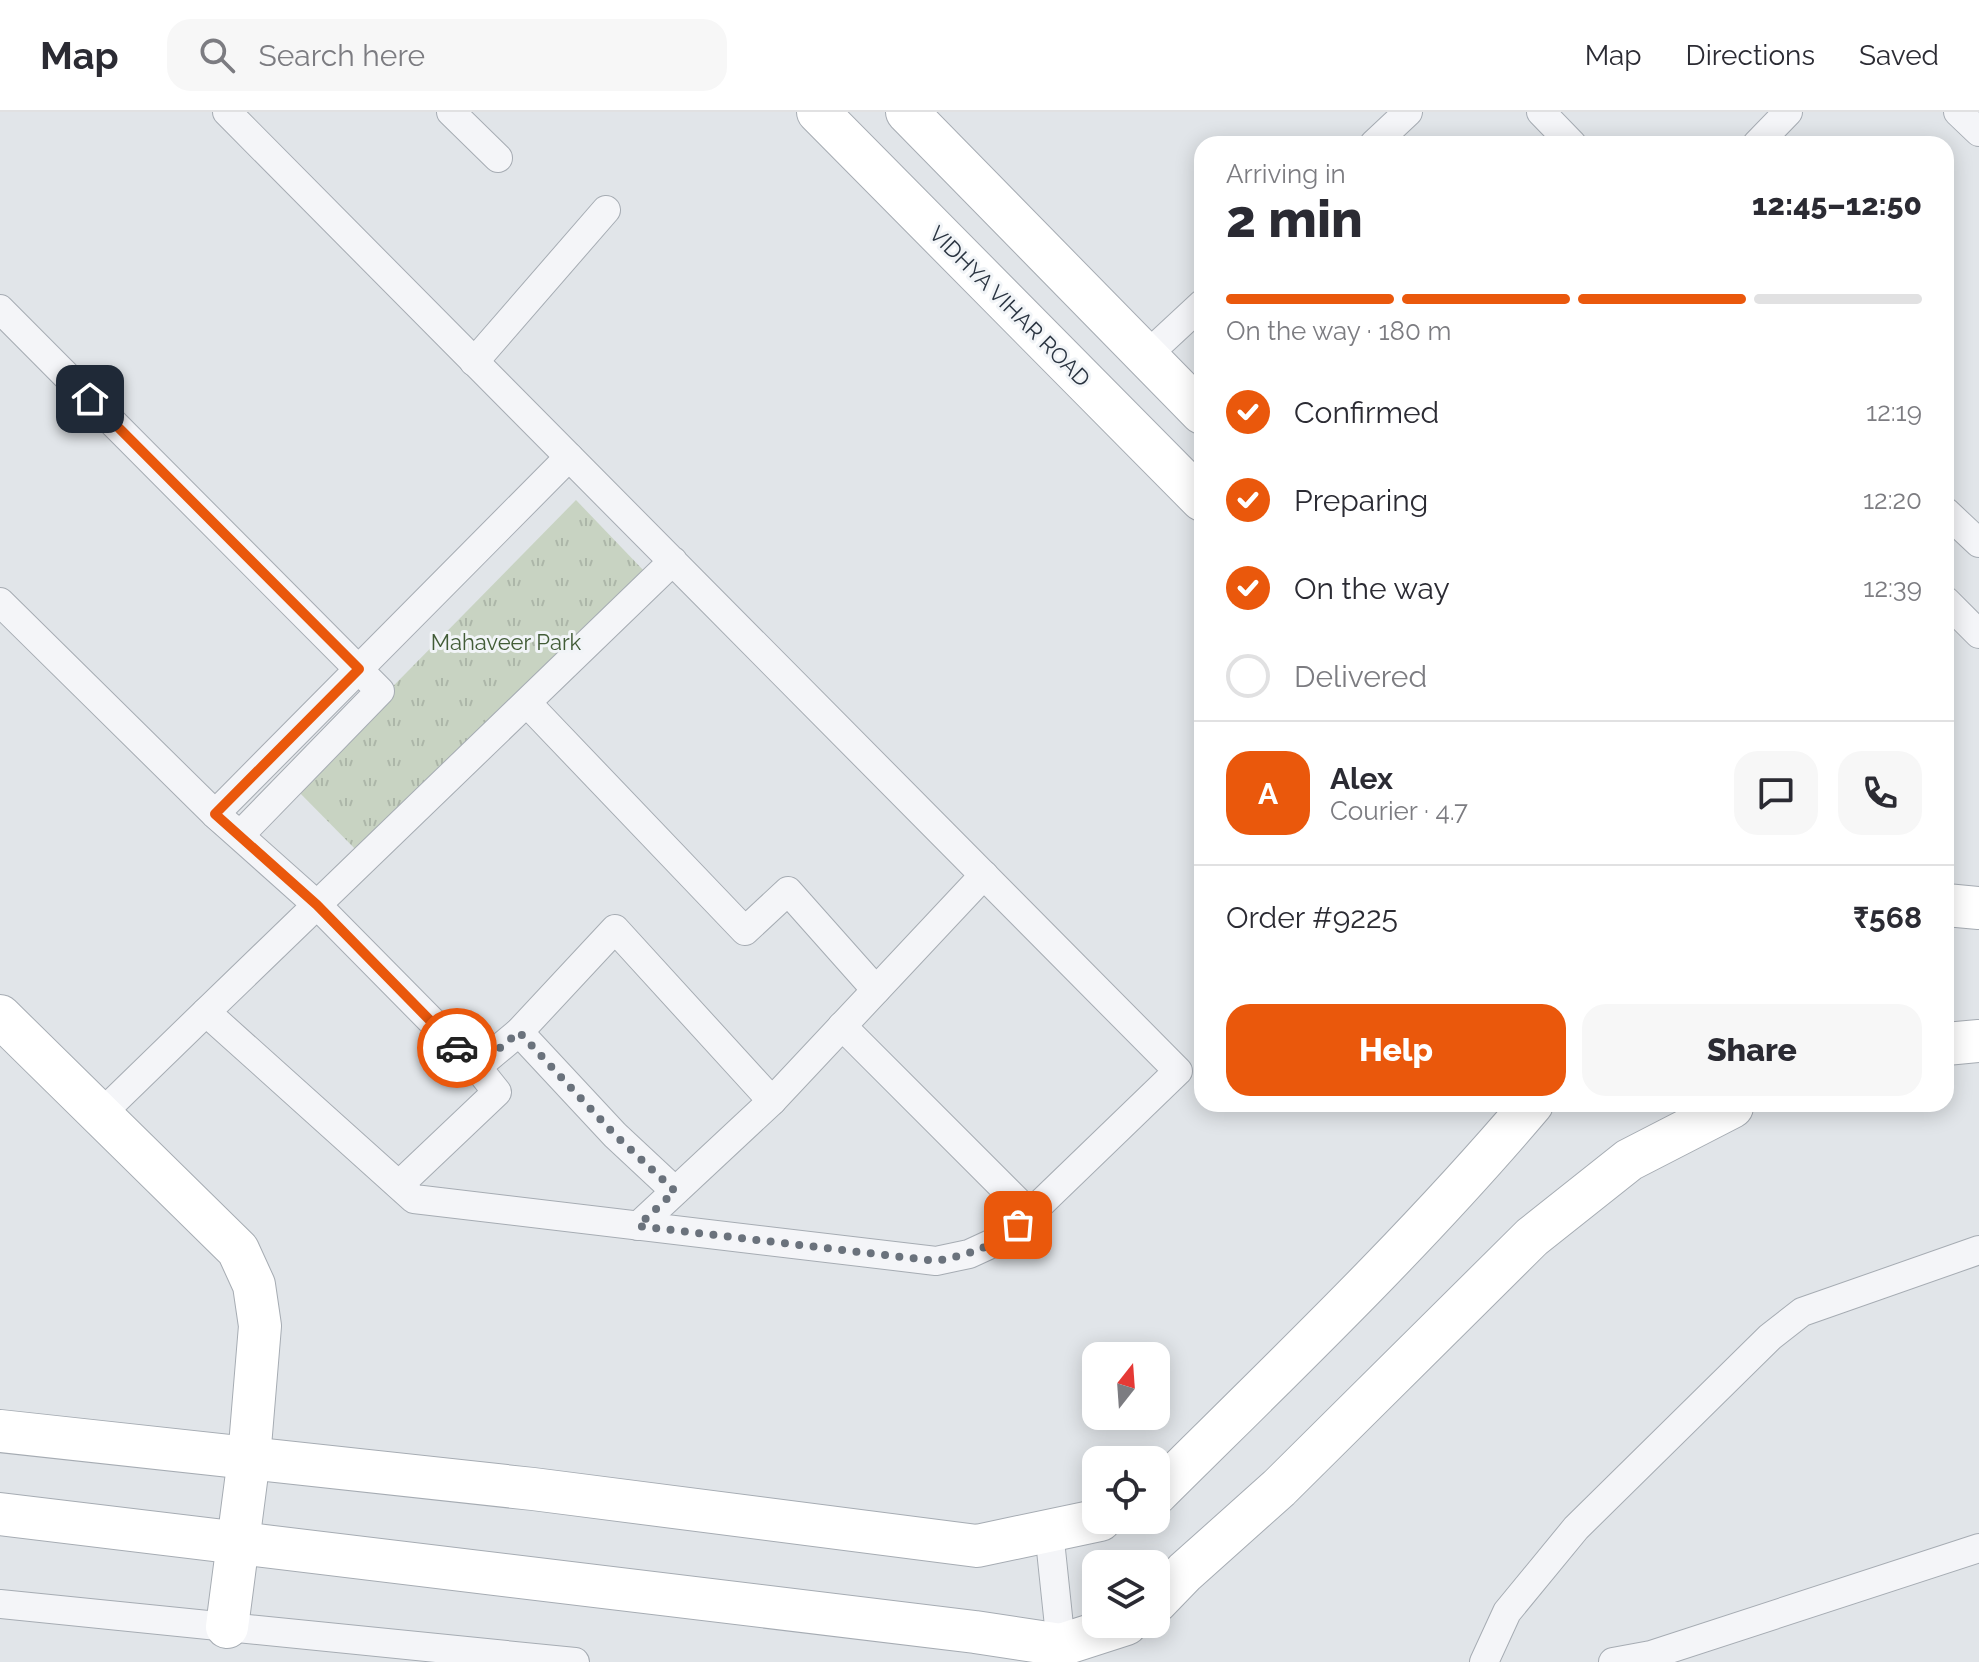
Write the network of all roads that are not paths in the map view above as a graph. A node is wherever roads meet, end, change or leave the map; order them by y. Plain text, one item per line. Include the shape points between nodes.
1 (227, 112) edge
2 (451, 112) edge
3 (818, 112) edge
4 (907, 112) edge
5 (1408, 112) edge
6 (1541, 112) edge
7 (1788, 112) edge
8 (1958, 112) edge
9 (1979, 132) edge
10 (1382, 136) edge
11 (1564, 136) edge
12 (1765, 136) edge
13 (498, 158) dead end
14 (606, 210) dead end
15 (0, 309) edge
16 (1194, 313) edge
17 (1151, 361) junction
18 (474, 362) junction
19 (1194, 405) edge
20 (1109, 406) junction
21 (569, 457) junction
22 (1194, 492) edge
23 (1954, 520) edge
24 (1979, 543) edge
25 (673, 561) junction
26 (0, 602) edge
27 (1954, 609) edge
28 (1979, 634) edge
29 (359, 669) junction
30 (527, 703) junction
31 (215, 814) junction
32 (984, 875) junction
33 (317, 905) junction
34 (1954, 906) edge
35 (1979, 908) edge
36 (876, 990) junction
37 (206, 1012) junction
38 (0, 1016) edge
39 (842, 1026) junction
40 (519, 1032) junction
41 (1979, 1041) edge
42 (1954, 1043) edge
43 (477, 1067) junction
44 (772, 1101) junction
45 (1525, 1112) edge
46 (1728, 1112) edge
47 (101, 1114) junction
48 (399, 1185) junction
49 (675, 1191) junction
50 (1030, 1214) junction
51 (638, 1226) junction
52 (1979, 1250) edge
53 (0, 1431) edge
54 (249, 1458) junction
55 (1170, 1480) edge
56 (0, 1514) edge
57 (1082, 1524) edge
58 (1049, 1531) junction
59 (239, 1542) junction
60 (1979, 1548) edge
61 (1170, 1588) edge
62 (0, 1604) edge
63 (227, 1627) junction
64 (1095, 1638) edge
65 (1060, 1654) edge
66 (575, 1662) edge
67 (1484, 1662) edge
68 (1613, 1662) edge

1 - 18 street
2 - 13 street
3 - 20 street, VIDHYA VIHAR ROAD
4 - 17 street
5 - 10 street
6 - 11 street
7 - 12 street
8 - 9 street
14 - 18 street
15 - 29 street
16 - 17 street
17 - 19 street
17 - 20 street
18 - 21 street
20 - 22 street, VIDHYA VIHAR ROAD
21 - 25 street
21 - 29 street
23 - 24 street
25 - 30 street
25 - 32 street
26 - 31 street
27 - 28 street
29 - 31 street
30 - 33 street
30 - 36 street via 745,931 788,891
31 - 33 street
32 - 36 street
32 - 50 street via 1178,1071
33 - 37 street
33 - 43 street
34 - 35 street
36 - 39 street
37 - 47 street
37 - 48 street
38 - 47 street
39 - 44 street
39 - 50 street
40 - 43 street
40 - 44 street via 615,929
40 - 49 street
41 - 42 street
43 - 48 street via 497,1092
44 - 49 street
45 - 55 street via 1358,1293
46 - 61 street via 1629,1160 1532,1237 1279,1488
47 - 54 street via 238,1250 254,1285 260,1326
48 - 51 street via 414,1199
49 - 51 street
50 - 51 street via 1006,1237 969,1254 936,1261
52 - 67 street via 1802,1312 1770,1337 1576,1528 1507,1612
53 - 54 street
54 - 58 street via 977,1546
54 - 59 street
56 - 59 street
57 - 58 street
58 - 65 street
59 - 63 street
59 - 65 street via 975,1632
60 - 68 street via 1651,1655
62 - 63 street
63 - 66 street
64 - 65 street

